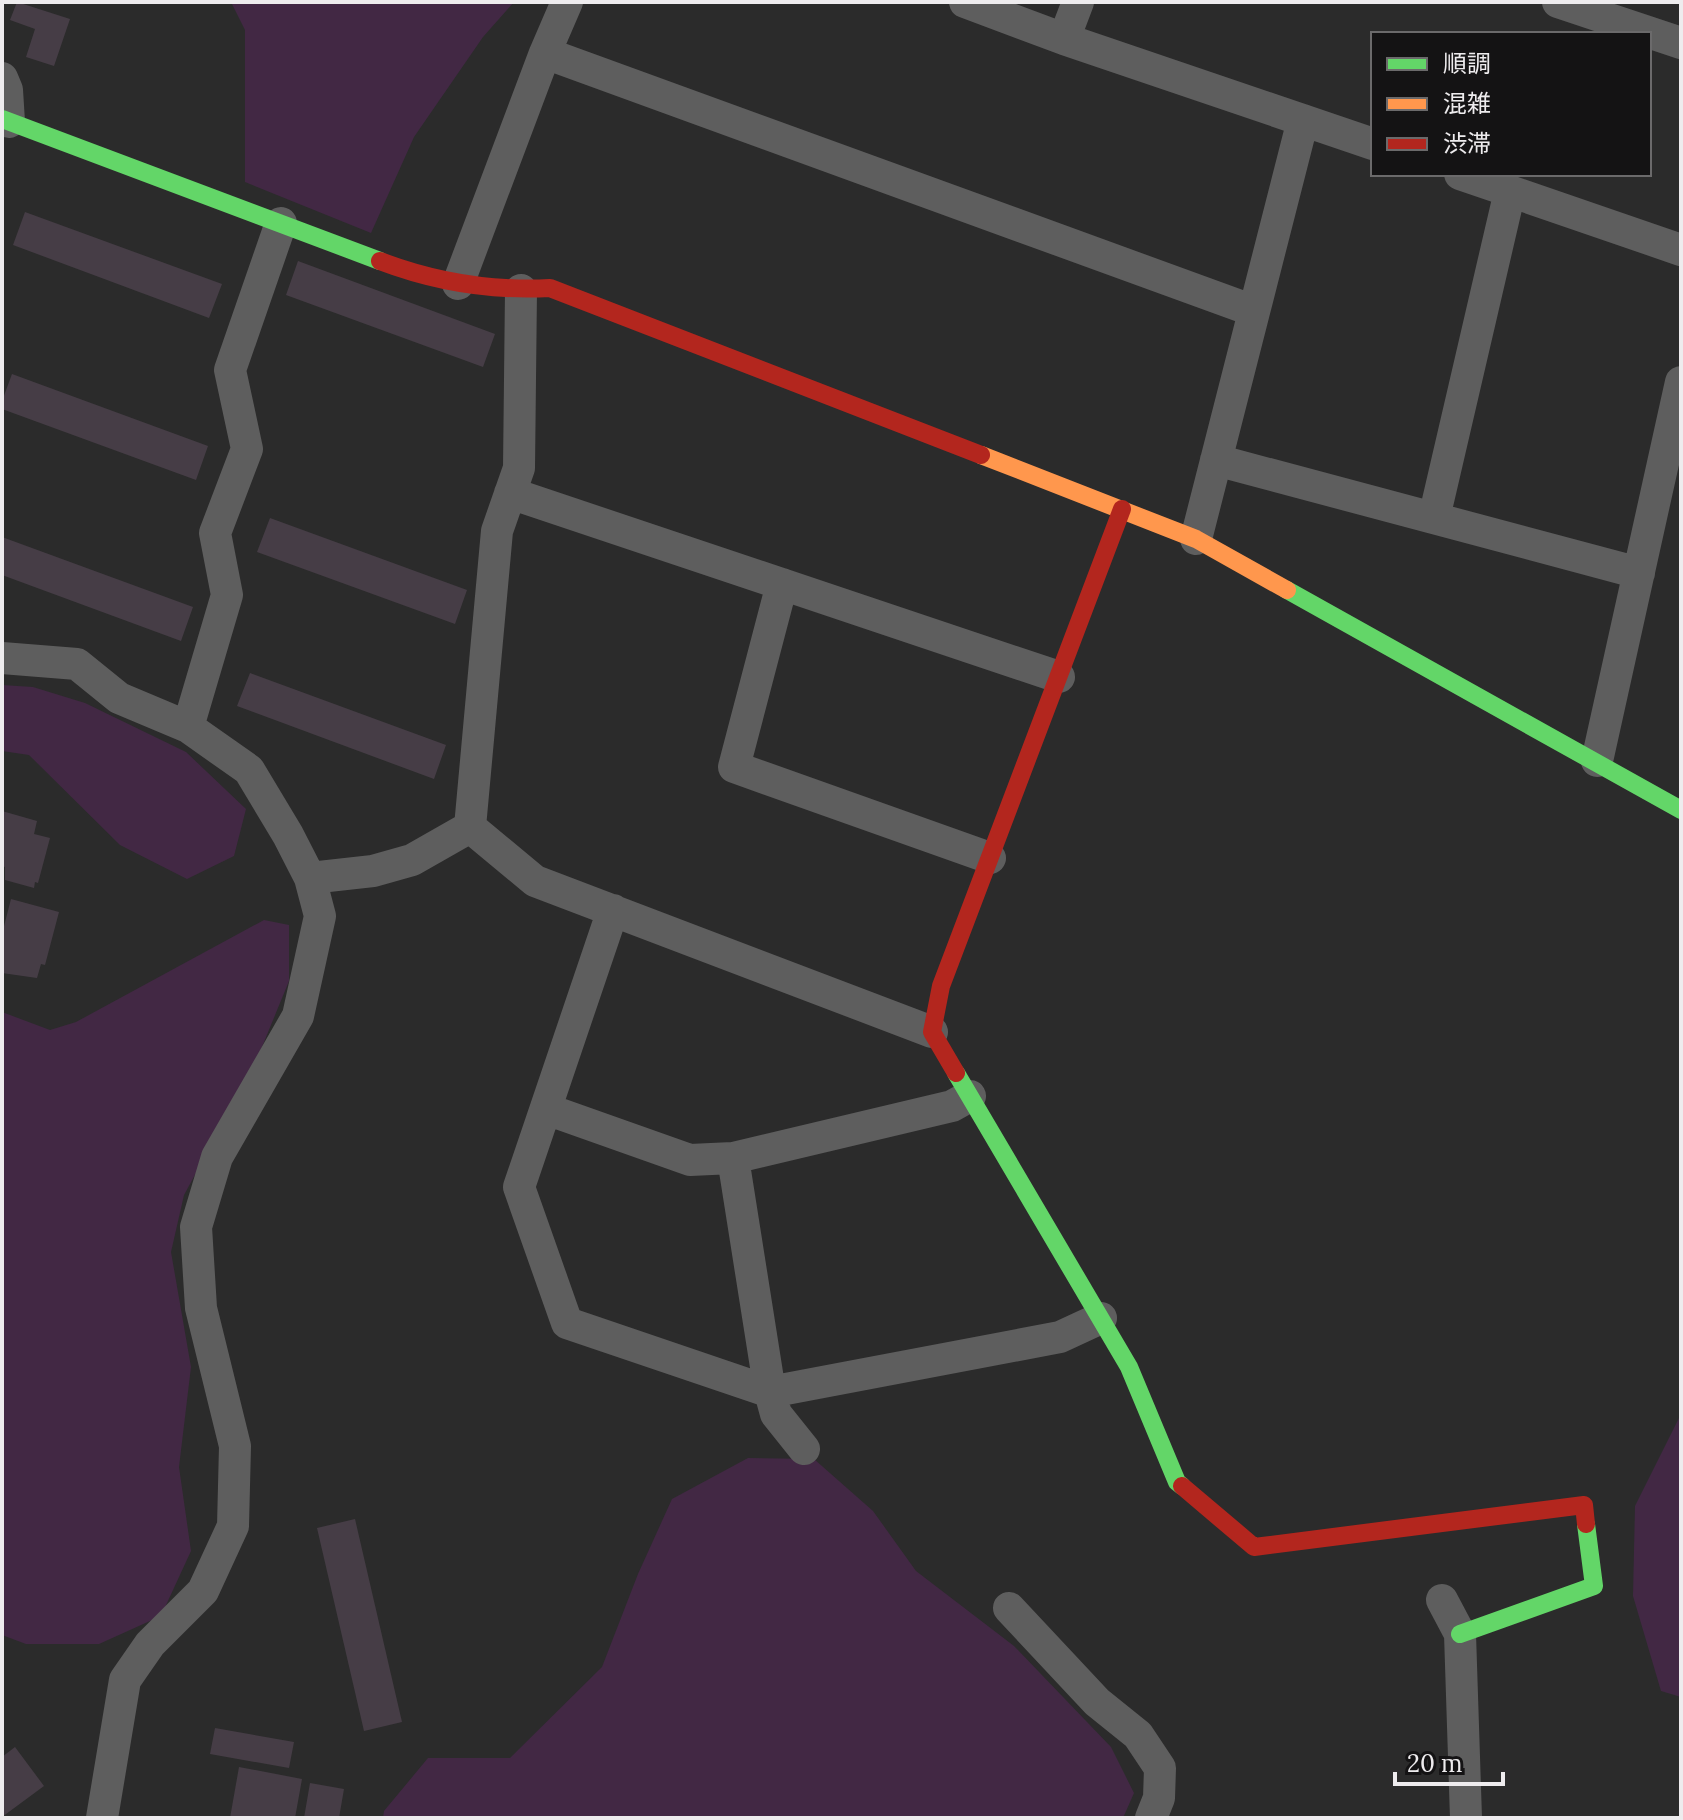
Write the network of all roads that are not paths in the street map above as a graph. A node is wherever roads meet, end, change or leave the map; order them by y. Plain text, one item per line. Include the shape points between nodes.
1 (567, 2) edge
2 (965, 2) edge
3 (1078, 2) edge
4 (1558, 2) edge
5 (1648, 32) edge
6 (1651, 33) edge
7 (1064, 39) junction
8 (1681, 43) edge
9 (545, 53) junction
10 (2, 78) edge
11 (5, 120) edge
12 (1303, 120) junction
13 (1371, 143) edge
14 (1466, 176) edge
15 (1510, 191) junction
16 (281, 223) junction
17 (1681, 250) edge
18 (458, 284) junction
19 (521, 290) junction
20 (1254, 311) junction
21 (1681, 382) edge
22 (1216, 460) junction
23 (510, 493) junction
24 (1122, 509) junction
25 (1434, 518) junction
26 (1196, 539) junction
27 (1639, 573) junction
28 (782, 584) junction
29 (2, 658) edge
30 (1059, 677) junction
31 (188, 727) junction
32 (1597, 761) junction
33 (1681, 810) edge
34 (470, 827) junction
35 (990, 858) junction
36 (310, 878) junction
37 (613, 910) junction
38 (932, 1032) junction
39 (970, 1096) junction
40 (546, 1109) junction
41 (733, 1158) junction
42 (1101, 1318) junction
43 (770, 1392) junction
44 (804, 1449) dead end
45 (1442, 1600) dead end
46 (1009, 1608) dead end
47 (1460, 1634) junction
48 (102, 1818) edge
49 (1151, 1818) edge
50 (1466, 1818) edge

1 - 9 street
2 - 7 street
3 - 7 street
4 - 5 street
6 - 8 street
7 - 12 street
9 - 18 street
9 - 20 street
10 - 11 street via 7,90
11 - 16 street
12 - 13 street
12 - 20 street
14 - 15 street
15 - 17 street
15 - 25 street
16 - 18 street via 406,271
16 - 31 street via 230,370 247,449 215,533 227,595
18 - 19 street
19 - 23 street via 519,468
19 - 24 street via 550,288
20 - 22 street
21 - 27 street
22 - 25 street
22 - 26 street
23 - 28 street
23 - 34 street via 497,531
24 - 26 street
24 - 30 street
25 - 27 street
26 - 32 street
27 - 32 street
28 - 30 street
28 - 35 street via 734,767
29 - 31 street via 77,664 119,698
30 - 35 street
31 - 36 street via 249,770
32 - 33 street
34 - 36 street via 412,860 373,871
34 - 37 street via 535,881
35 - 38 street via 941,986
36 - 48 street via 320,916 298,1016 217,1157 196,1227 201,1308 235,1446 233,1526 203,1591 150,1644 125,1680
37 - 38 street
37 - 40 street
38 - 39 street
39 - 41 street via 952,1106
39 - 42 street
40 - 41 street via 690,1160
40 - 43 street via 519,1187 567,1323
41 - 43 street
42 - 43 street via 1060,1337
42 - 47 street via 1129,1367 1177,1482 1254,1547 1584,1505 1594,1586
43 - 44 street via 776,1414
45 - 47 street
46 - 49 street via 1097,1702 1138,1735 1153,1757 1160,1768 1159,1798
47 - 50 street

